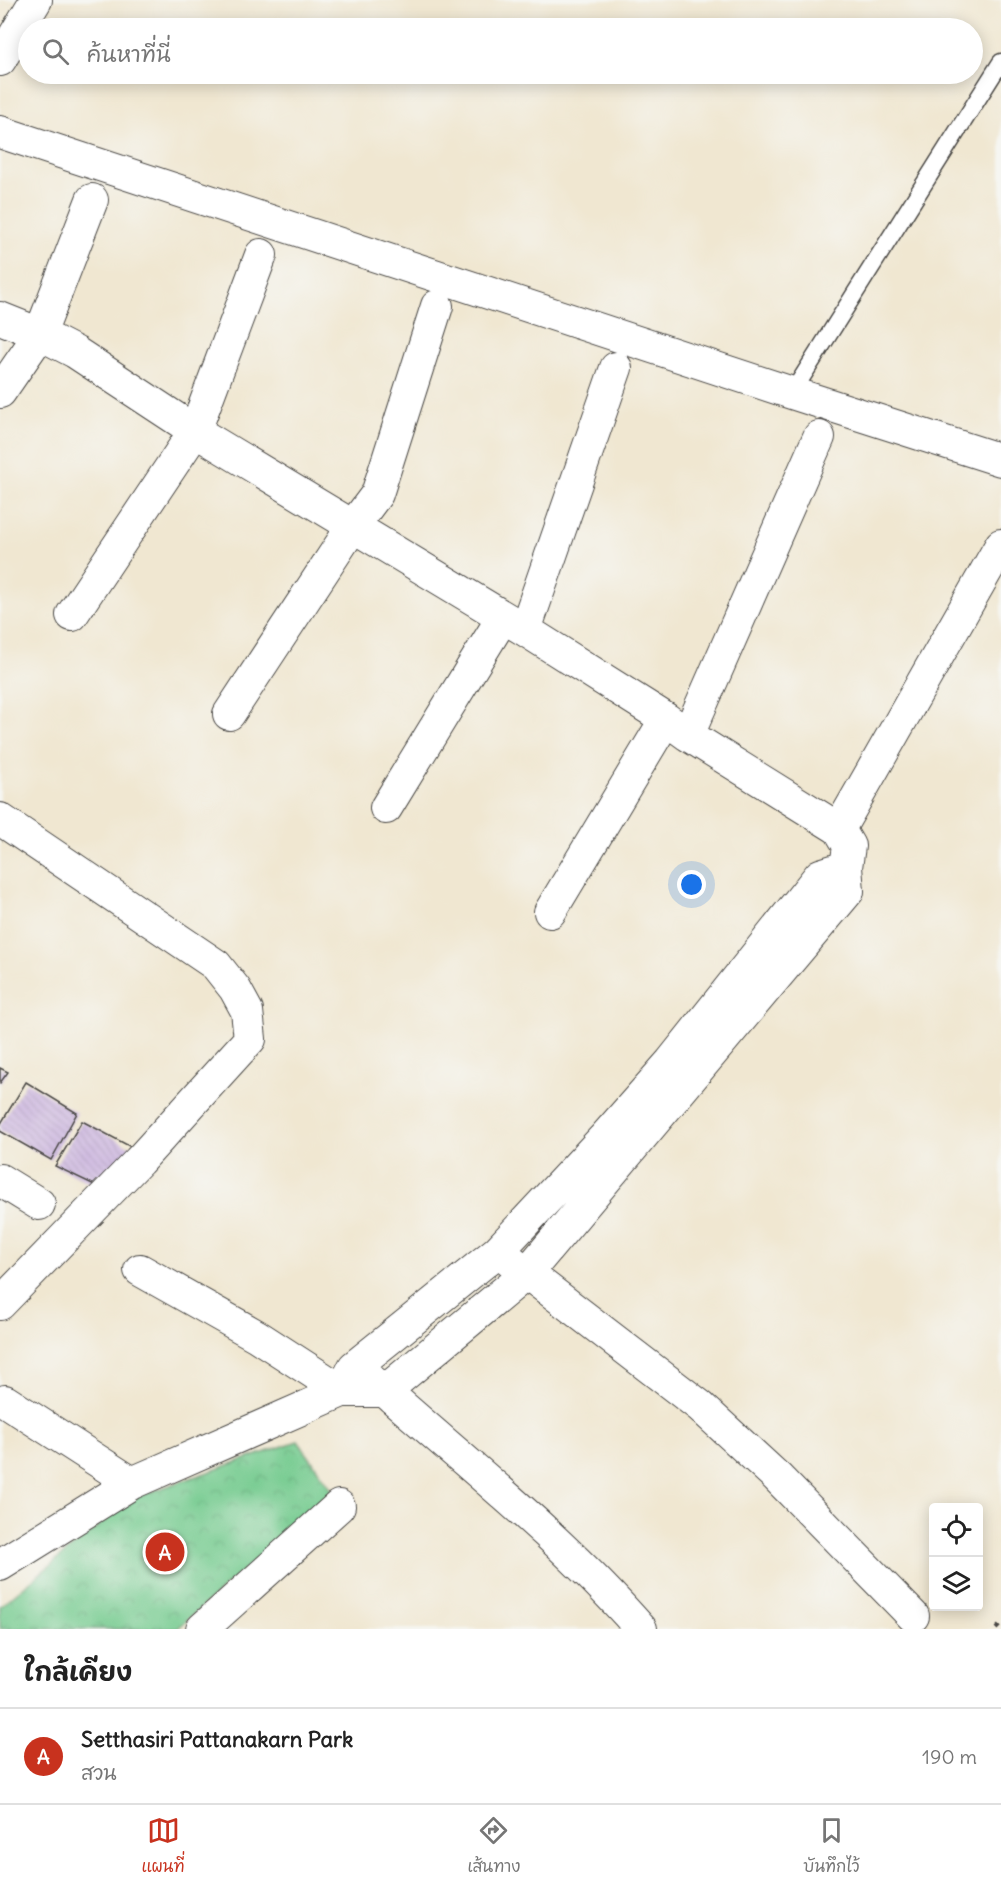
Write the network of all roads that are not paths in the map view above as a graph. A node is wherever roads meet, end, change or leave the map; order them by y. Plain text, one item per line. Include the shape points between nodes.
1 (36, 0) edge
2 (25, 18) edge
3 (18, 30) edge
4 (0, 60) edge
5 (1001, 62) edge
6 (0, 132) edge
7 (92, 200) dead end
8 (261, 255) dead end
9 (436, 306) dead end
10 (0, 318) edge
11 (40, 334) junction
12 (616, 368) dead end
13 (0, 392) edge
14 (792, 393) junction
15 (195, 430) junction
16 (819, 437) dead end
17 (1001, 460) edge
18 (353, 526) junction
19 (1001, 545) edge
20 (72, 615) dead end
21 (514, 624) junction
22 (229, 714) dead end
23 (677, 727) junction
24 (386, 808) dead end
25 (0, 819) edge
26 (839, 829) junction
27 (846, 867) junction
28 (550, 912) dead end
29 (0, 1180) edge
30 (39, 1204) dead end
31 (498, 1251) junction
32 (140, 1270) dead end
33 (527, 1273) junction
34 (0, 1304) edge
35 (348, 1379) junction
36 (385, 1391) junction
37 (5, 1401) dead end
38 (132, 1483) junction
39 (339, 1506) dead end
40 (0, 1565) edge
41 (913, 1616) dead end
42 (202, 1629) edge
43 (641, 1629) edge

1 - 2 street
3 - 4 street
5 - 14 lane
6 - 14 street
7 - 11 street
8 - 15 street
9 - 18 street via 377,494
10 - 11 street
11 - 13 street
11 - 15 street via 75,352
12 - 21 street
14 - 17 street
15 - 18 street
15 - 20 street
16 - 23 street
18 - 21 street
18 - 22 street
19 - 26 street
21 - 23 street
21 - 24 street
23 - 26 street
23 - 28 street
25 - 34 street via 216,965 247,1011 250,1039
26 - 27 street via 849,846
27 - 31 street via 820,874 671,1062
27 - 33 street via 848,891
29 - 30 street
31 - 33 street
31 - 35 street
32 - 35 street via 257,1336
33 - 36 street
33 - 41 street via 700,1406 777,1477
35 - 36 street
35 - 38 street
36 - 43 street via 531,1519 609,1592
37 - 38 street
38 - 40 street
39 - 42 street

